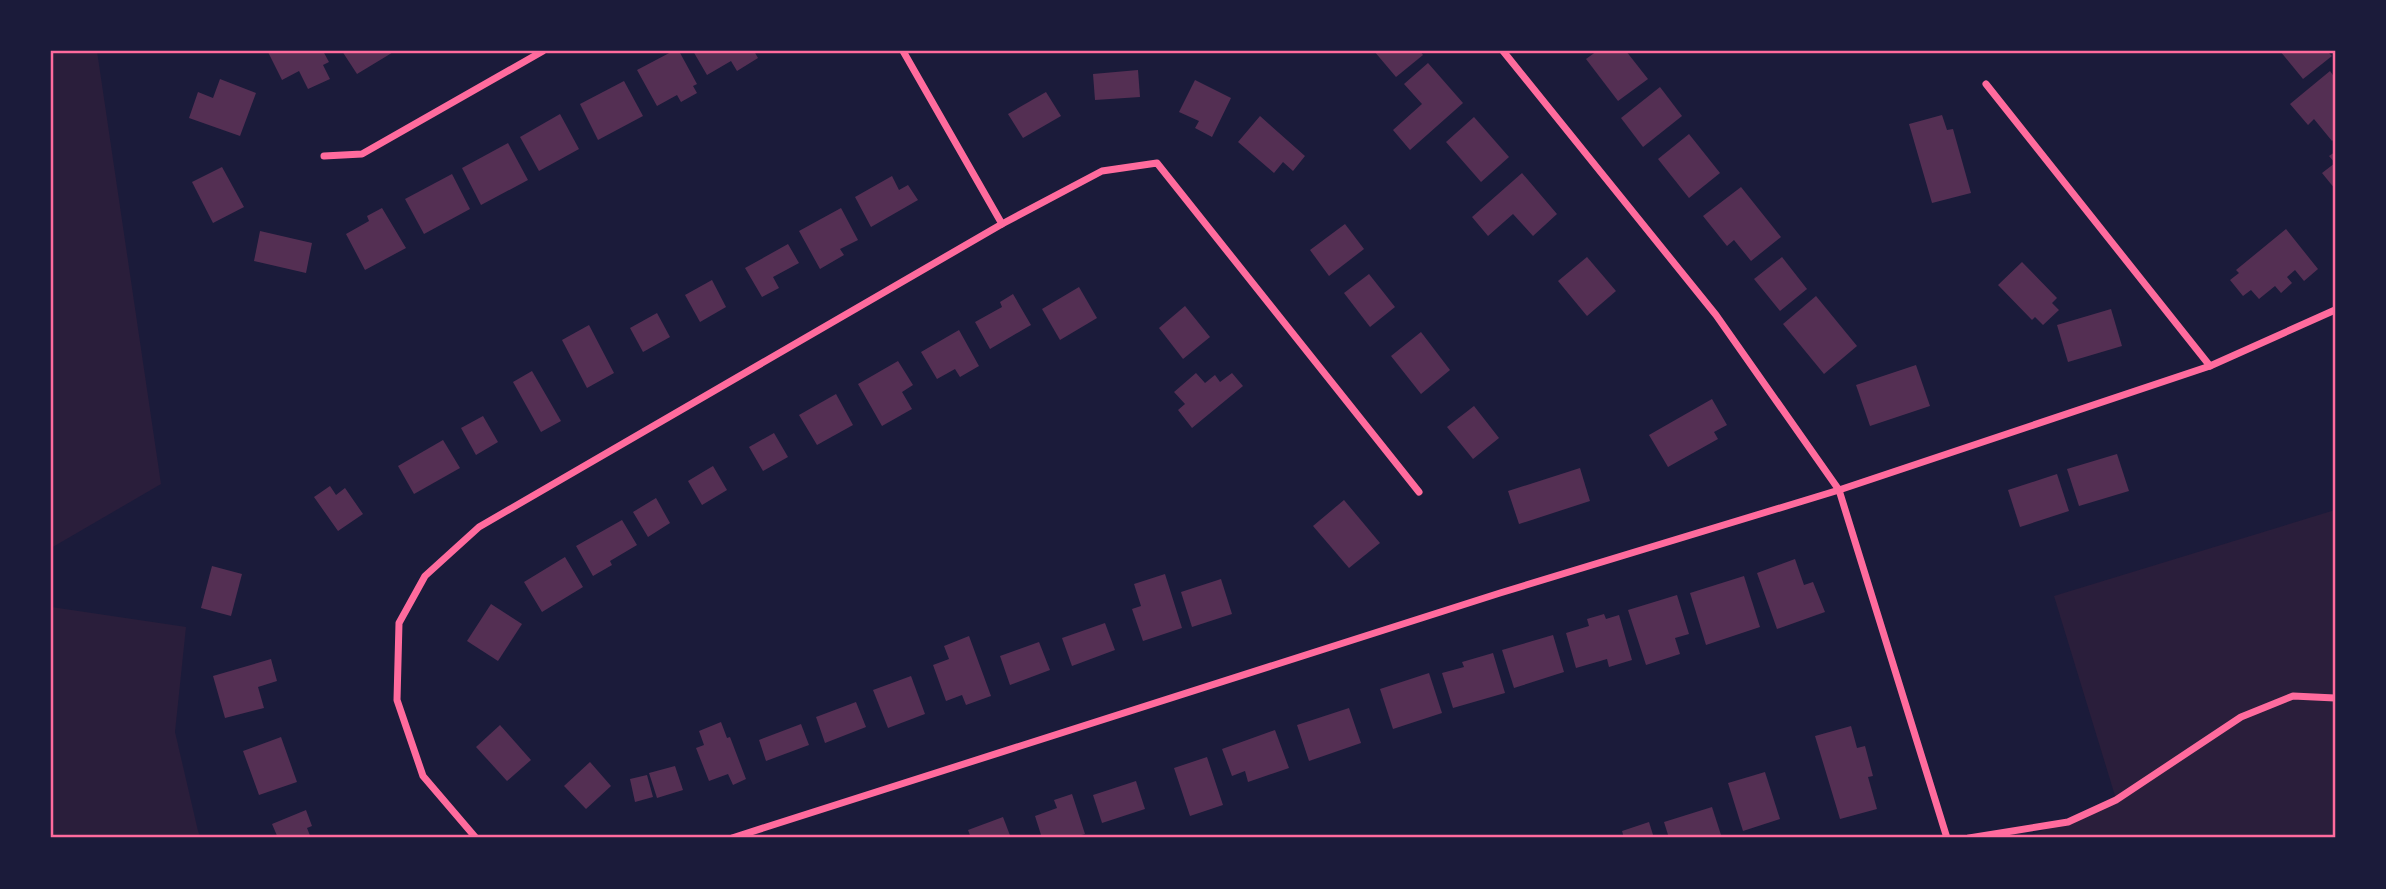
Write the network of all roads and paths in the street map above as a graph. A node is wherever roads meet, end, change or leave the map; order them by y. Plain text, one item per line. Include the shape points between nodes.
1 (543, 51) edge
2 (903, 51) edge
3 (1503, 51) edge
4 (1986, 84) dead end
5 (324, 156) dead end
6 (1002, 224) junction
7 (2335, 310) edge
8 (2210, 366) junction
9 (1839, 491) junction
10 (1419, 492) dead end
11 (2335, 698) edge
12 (476, 838) edge
13 (732, 838) edge
14 (1947, 838) edge
15 (1969, 838) edge

1 - 5 street via 362,154
2 - 6 street
3 - 9 street via 1716,315
4 - 8 street
6 - 10 street via 1102,171 1157,163
6 - 12 street via 479,527 425,576 399,623 397,700 424,776
7 - 8 street
8 - 9 street
9 - 13 street via 1500,593
9 - 14 street
11 - 15 street via 2293,695 2241,717 2116,800 2068,822

